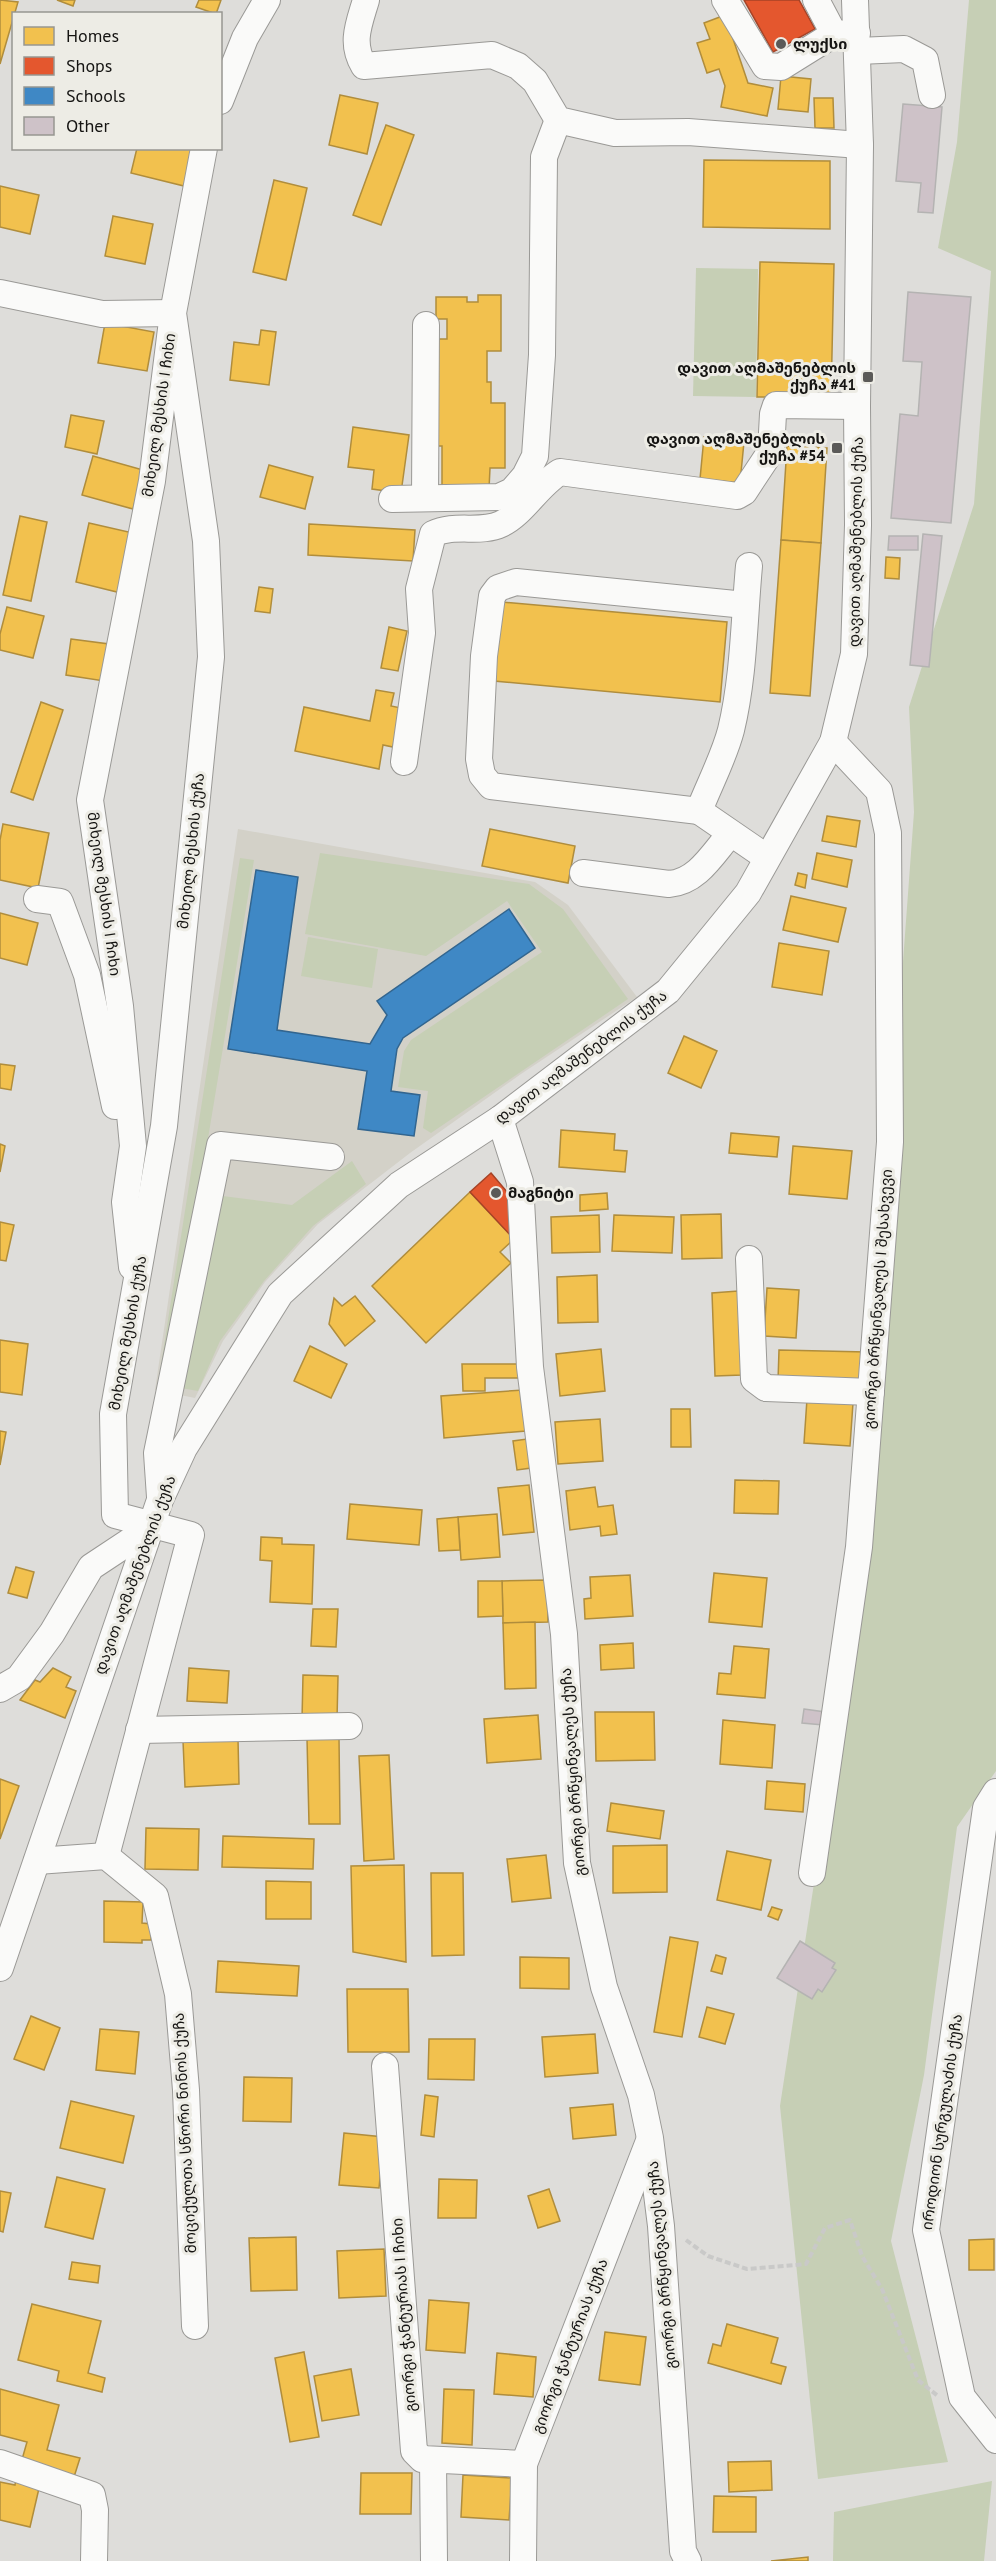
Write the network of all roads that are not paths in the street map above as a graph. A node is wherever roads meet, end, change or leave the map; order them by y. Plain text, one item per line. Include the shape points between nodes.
1 (267, 0) edge
2 (366, 0) edge
3 (725, 0) edge
4 (816, 0) edge
5 (855, 0) edge
6 (850, 39) junction
7 (932, 95) dead end
8 (222, 96) edge
9 (558, 120) junction
10 (861, 145) junction
11 (204, 150) edge
12 (0, 293) edge
13 (173, 313) junction
14 (426, 325) dead end
15 (857, 406) junction
16 (425, 498) junction
17 (392, 499) dead end
18 (749, 566) dead end
19 (745, 605) junction
20 (832, 742) junction
21 (404, 762) dead end
22 (699, 811) junction
23 (730, 834) junction
24 (766, 857) junction
25 (583, 873) dead end
26 (37, 899) dead end
27 (500, 1119) junction
28 (331, 1157) dead end
29 (125, 1202) junction
30 (749, 1259) dead end
31 (135, 1300) junction
32 (871, 1392) junction
33 (160, 1500) junction
34 (153, 1526) junction
35 (0, 1689) edge
36 (349, 1726) dead end
37 (139, 1730) junction
38 (996, 1792) edge
39 (106, 1856) junction
40 (37, 1861) junction
41 (812, 1873) dead end
42 (0, 1968) edge
43 (385, 2066) dead end
44 (650, 2138) junction
45 (195, 2326) dead end
46 (996, 2440) edge
47 (433, 2460) junction
48 (0, 2463) edge
49 (524, 2464) junction
50 (94, 2561) edge
51 (434, 2561) edge
52 (524, 2561) edge
53 (688, 2561) edge

1 - 8 street via 244,38
2 - 9 street via 355,37 357,55 364,66 492,55 518,66 535,81
3 - 6 street via 765,66 781,67
4 - 6 street
5 - 6 street, დავით აღმაშენებლის ქუჩა
6 - 7 street via 904,50 925,60
6 - 10 street, დავით აღმაშენებლის ქუჩა
9 - 10 street via 615,133 688,132
9 - 16 street via 544,157 542,355 536,456 525,477 512,491 499,497
10 - 15 street, დავით აღმაშენებლის ქუჩა
11 - 13 street, მიხეილ მესხის ქუჩა
12 - 13 street via 102,314
13 - 29 street, მიხეილ მესხის I ჩიხი via 152,481 90,800 120,1006 133,1146
13 - 31 street, მიხეილ მესხის ქუჩა via 206,541 211,657 164,1126
14 - 16 street
15 - 20 street, დავით აღმაშენებლის ქუჩა via 854,654
15 - 21 street via 776,405 771,451 744,492 737,496 560,472 501,524 445,528 433,534 419,589 422,633
16 - 17 street
18 - 19 street
19 - 22 street via 744,646 730,731
19 - 22 street via 516,582 498,588 492,596 484,656 479,759 482,775 491,786
20 - 24 street, დავით აღმაშენებლის ქუჩა
20 - 32 street, გიორგი ბრწყინვალეს I შესახვევი via 879,791 888,832 890,1142
22 - 23 street
23 - 24 street
23 - 25 street via 691,879 682,883
24 - 27 street, დავით აღმაშენებლის ქუჩა via 748,893 669,991
26 - 29 street via 60,903 87,975 118,1119
27 - 33 street, დავით აღმაშენებლის ქუჩა via 399,1185 280,1294 184,1448
27 - 44 street, გიორგი ბრწყინვალეს ქუჩა via 519,1182 530,1366 564,1634 577,1863 604,1987 641,2095
28 - 33 street via 220,1144 157,1453
29 - 31 street, მიხეილ მესხის I ჩიხი
30 - 32 street via 754,1379 766,1388
31 - 34 street, მიხეილ მესხის ქუჩა via 113,1414 115,1515
32 - 41 street, გიორგი ბრწყინვალეს I შესახვევი via 859,1546
33 - 34 street, დავით აღმაშენებლის ქუჩა
34 - 35 street via 91,1567 52,1633 19,1678
34 - 37 street via 191,1535
34 - 40 street, დავით აღმაშენებლის ქუჩა
36 - 37 street
37 - 39 street
38 - 46 street, იროდიონ სურგულაძის ქუჩა via 987,1808 926,2230 962,2397
39 - 40 street
39 - 45 street, მოციქულთა სწორი ნინოს ქუჩა via 155,1896 178,1994 186,2090
40 - 42 street, დავით აღმაშენებლის ქუჩა
43 - 47 street, გიორგი ჭანტურიას I ჩიხი via 414,2451 422,2459
44 - 49 street, გიორგი ჭანტურიას ქუჩა
44 - 53 street, გიორგი ბრწყინვალეს ქუჩა via 661,2226 683,2552
47 - 49 street
47 - 51 street
48 - 50 street via 92,2495
49 - 52 street, გიორგი ჭანტურიას ქუჩა

